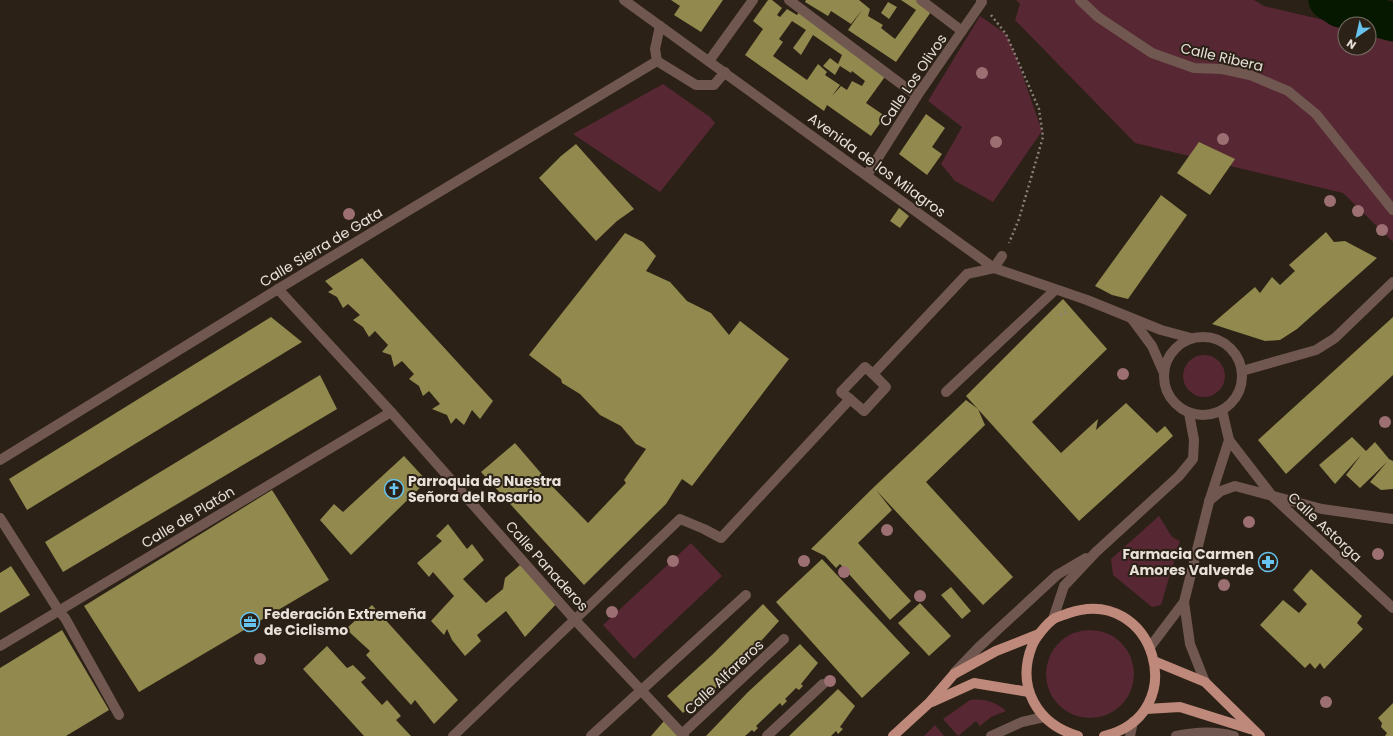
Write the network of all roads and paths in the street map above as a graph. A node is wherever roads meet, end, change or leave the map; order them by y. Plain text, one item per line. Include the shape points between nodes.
1 (624, 0) edge
2 (753, 0) edge
3 (789, 0) edge
4 (921, 0) edge
5 (1080, 0) edge
6 (982, 1) edge
7 (660, 26) junction
8 (962, 31) junction
9 (658, 60) junction
10 (709, 61) junction
11 (725, 72) junction
12 (917, 96) junction
13 (867, 176) junction
14 (1393, 210) edge
15 (1002, 256) joint
16 (994, 268) junction
17 (1393, 282) edge
18 (278, 289) junction
19 (1054, 290) junction
20 (1072, 309) dead end
21 (1060, 315) dead end
22 (1132, 319) junction
23 (1191, 338) junction
24 (1163, 371) junction
25 (1242, 371) junction
26 (873, 374) junction
27 (946, 392) dead end
28 (850, 399) junction
29 (1222, 410) junction
30 (391, 412) junction
31 (1189, 413) junction
32 (1229, 440) junction
33 (0, 460) edge
34 (1273, 497) junction
35 (1208, 502) junction
36 (0, 518) edge
37 (1393, 519) edge
38 (1096, 552) junction
39 (746, 595) dead end
40 (1184, 602) junction
41 (1393, 608) edge
42 (59, 611) junction
43 (1053, 619) junction
44 (575, 620) junction
45 (1039, 634) junction
46 (784, 639) dead end
47 (0, 646) edge
48 (1150, 647) junction
49 (1154, 661) junction
50 (954, 674) junction
51 (1205, 682) junction
52 (823, 684) dead end
53 (641, 691) junction
54 (1029, 692) junction
55 (929, 703) junction
56 (1146, 710) junction
57 (119, 715) dead end
58 (1044, 717) junction
59 (1133, 722) junction
60 (1252, 729) junction
61 (1193, 734) edge
62 (683, 735) edge
63 (452, 736) edge
64 (591, 736) edge
65 (767, 736) edge
66 (893, 736) edge
67 (992, 736) edge
68 (1077, 736) edge
69 (1104, 736) edge
70 (1130, 736) edge
71 (1176, 736) edge
72 (1234, 736) edge
73 (1260, 736) edge

1 - 7 street, Avenida de los Milagros
2 - 10 street
3 - 12 street
4 - 8 street
5 - 14 street, Calle Ribera via 1098,17 1152,53 1194,68 1222,69 1250,75 1288,91 1316,114
6 - 8 street, Calle Los Olivos
6 - 15 path via 1006,34 1039,109 1043,137 1019,219
7 - 9 street via 655,49
7 - 10 street, Avenida de los Milagros
8 - 12 street, Calle Los Olivos
9 - 11 street via 696,85 714,85
9 - 18 street, Calle Sierra de Gata
10 - 11 street, Avenida de los Milagros
11 - 13 street, Avenida de los Milagros
12 - 13 street, Calle Los Olivos
13 - 16 street, Avenida de los Milagros
15 - 16 street
16 - 19 street, Avenida de los Milagros
16 - 26 street via 967,274
17 - 25 street via 1335,338 1316,350
18 - 30 street, Calle Panaderos
18 - 33 street, Calle Sierra de Gata
19 - 22 street, Avenida de los Milagros via 1087,300
19 - 27 street
20 - 21 path
22 - 23 street, Avenida de los Milagros
22 - 24 street via 1152,346
23 - 24 street via 1176,347
23 - 25 street via 1202,336 1224,343 1233,350
24 - 31 street via 1166,392 1179,408
25 - 29 street via 1242,383 1238,394
26 - 28 street via 865,366 841,392
26 - 28 street via 886,387 864,411
28 - 44 street via 720,538 680,519
29 - 31 street via 1211,415
29 - 32 street
30 - 42 street, Calle de Platón
30 - 44 street, Calle Panaderos
31 - 38 street via 1194,440 1193,459 1179,476
32 - 34 street
32 - 35 street
34 - 35 street, Calle Astorga via 1235,486 1221,491
34 - 37 street via 1322,509
34 - 41 street, Calle Astorga
35 - 40 street
36 - 42 street
38 - 43 street via 1064,586
38 - 50 street via 1057,575 979,647
39 - 53 street
40 - 48 street
40 - 51 street via 1190,644
42 - 47 street, Calle de Platón
42 - 57 street
43 - 45 main road
43 - 48 main road via 1078,610 1096,609 1112,612 1128,620
44 - 53 street, Calle Panaderos
44 - 63 street
45 - 50 main road via 996,651
45 - 54 main road via 1028,660
46 - 62 street, Calle Alfareros
48 - 49 main road
49 - 51 main road
49 - 56 main road via 1154,688
50 - 55 main road
51 - 60 main road
52 - 65 street
53 - 62 street, Calle Panaderos
53 - 64 street
54 - 55 main road via 974,683
54 - 58 main road
55 - 66 main road
56 - 59 main road
56 - 60 main road via 1180,707
58 - 67 street via 1022,722
58 - 68 main road via 1065,732
59 - 69 main road via 1122,730
59 - 70 street
60 - 73 main road
61 - 71 street
61 - 72 street

